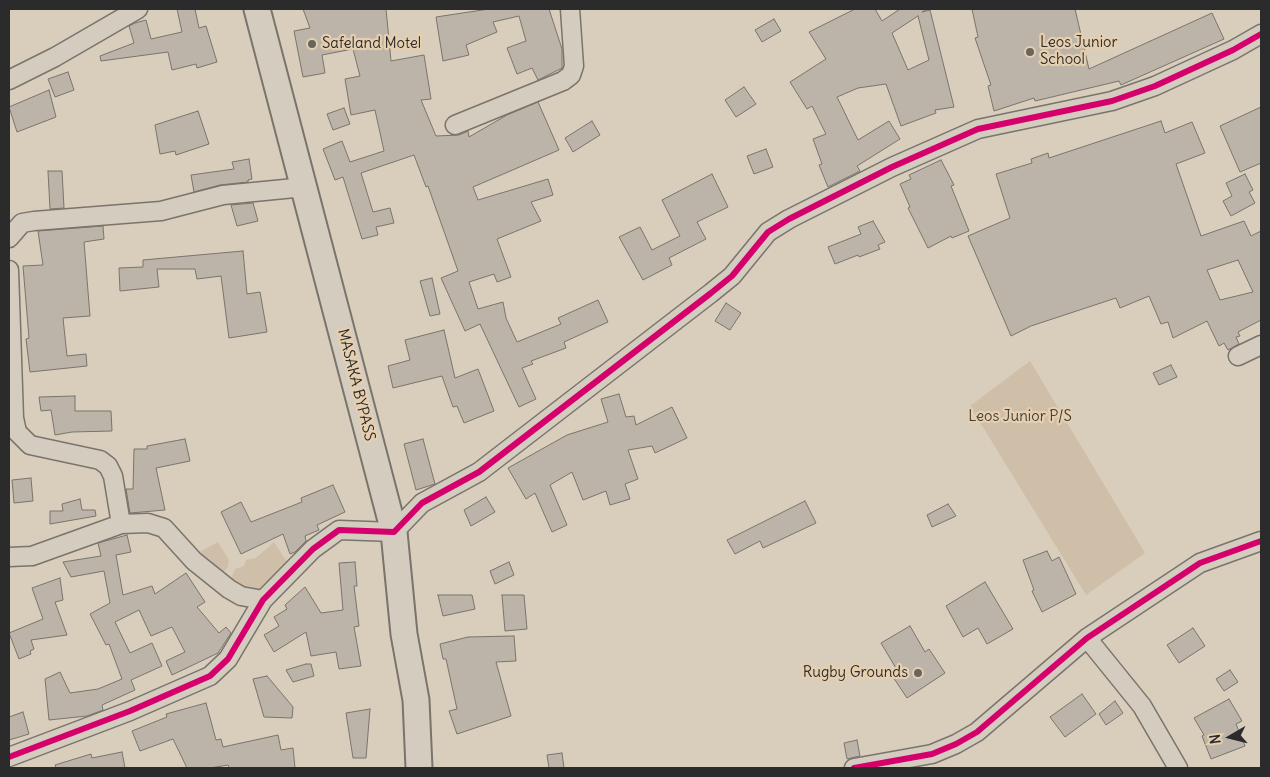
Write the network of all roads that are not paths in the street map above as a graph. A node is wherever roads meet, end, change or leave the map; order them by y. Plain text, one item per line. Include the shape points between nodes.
1 (138, 9) edge
2 (257, 9) edge
3 (570, 9) edge
4 (1261, 34) edge
5 (9, 80) edge
6 (455, 125) dead end
7 (305, 187) junction
8 (9, 238) edge
9 (9, 270) edge
10 (1261, 345) edge
11 (1238, 356) dead end
12 (121, 524) junction
13 (394, 532) junction
14 (1261, 540) edge
15 (9, 558) edge
16 (262, 600) junction
17 (1087, 638) junction
18 (9, 757) edge
19 (419, 768) edge
20 (854, 768) edge
21 (1178, 768) edge

1 - 5 street
2 - 7 highway, MASAKA BYPASS
3 - 6 street via 574,66 571,76
4 - 13 street via 1140,92 1112,101 978,128 789,219 768,232 732,276 711,293 479,472 422,503
7 - 8 street via 223,195 161,211 34,220 22,223
7 - 13 highway, MASAKA BYPASS
9 - 12 street via 16,432 30,445 100,460 108,466 113,476
10 - 11 street
12 - 15 street via 32,556
12 - 16 street via 148,523 164,528 194,561 229,589 240,596
13 - 16 street via 339,530 313,549
13 - 19 highway, MASAKA BYPASS via 404,634 416,700
14 - 17 street via 1200,563
16 - 18 street via 228,659 210,676
17 - 20 street via 977,732 956,744 932,754
17 - 21 street via 1142,706

